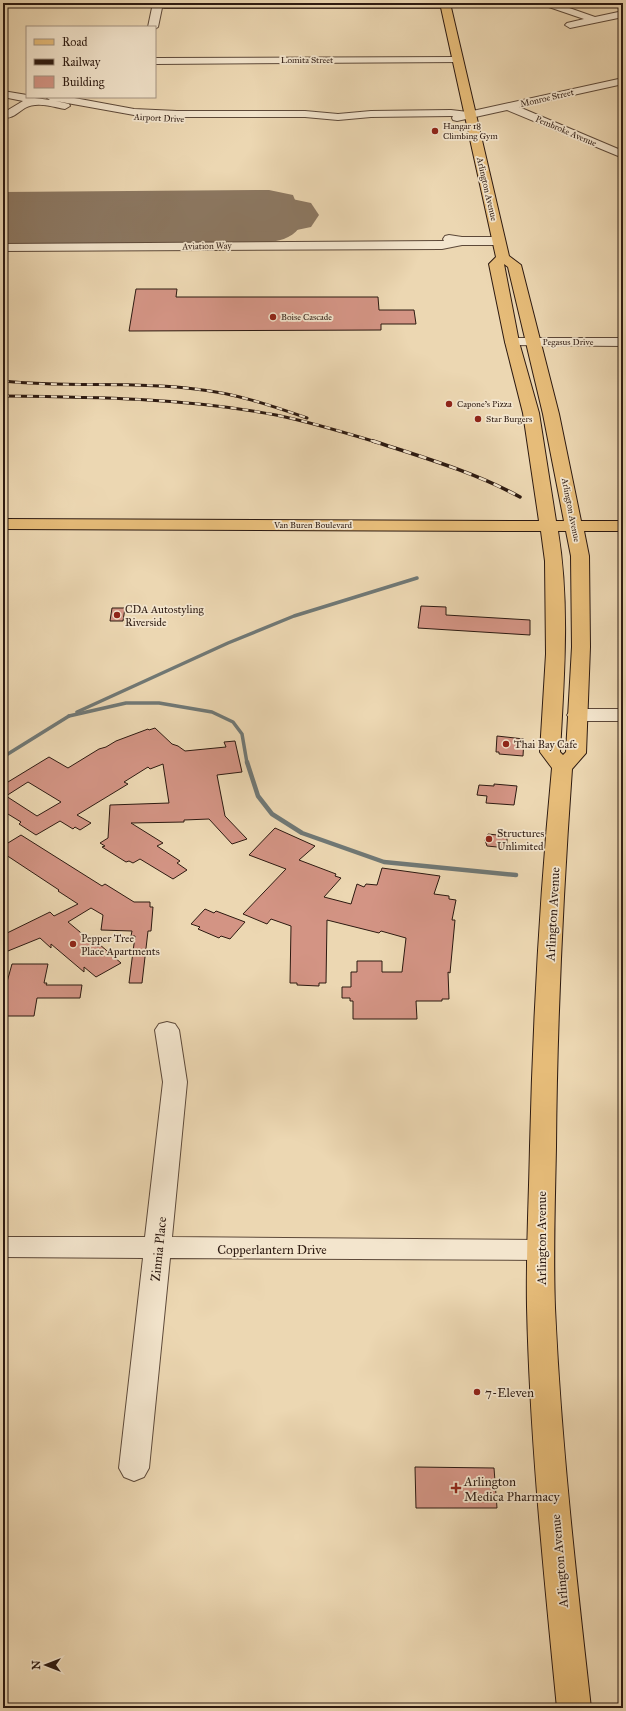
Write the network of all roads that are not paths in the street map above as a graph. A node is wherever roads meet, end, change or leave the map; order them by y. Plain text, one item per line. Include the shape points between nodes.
1 (546, 3) edge
2 (162, 4) edge
3 (445, 4) edge
4 (623, 14) edge
5 (595, 20) junction
6 (570, 25) dead end
7 (153, 26) edge
8 (458, 60) junction
9 (156, 61) edge
10 (623, 81) edge
11 (3, 88) edge
12 (3, 94) edge
13 (26, 96) edge
14 (46, 99) edge
15 (509, 107) junction
16 (471, 116) junction
17 (5, 117) edge
18 (583, 128) dead end
19 (568, 132) junction
20 (623, 155) edge
21 (499, 240) junction
22 (5, 248) dead end
23 (503, 258) junction
24 (512, 342) junction
25 (534, 342) junction
26 (623, 342) edge
27 (3, 512) edge
28 (623, 512) edge
29 (548, 519) junction
30 (573, 519) junction
31 (3, 524) edge
32 (623, 526) edge
33 (555, 671) junction
34 (576, 714) junction
35 (623, 715) edge
36 (562, 768) junction
37 (167, 1030) dead end
38 (3, 1246) edge
39 (158, 1248) junction
40 (540, 1250) junction
41 (134, 1468) dead end
42 (574, 1708) edge

1 - 5 street
2 - 3 street
2 - 7 street
3 - 8 main road, Arlington Avenue
4 - 5 street
5 - 6 street
8 - 9 street, Lomita Street
8 - 16 main road, Arlington Avenue
10 - 15 street, Monroe Street
11 - 13 street, Airport Drive
12 - 13 street, Airport Drive
13 - 17 street
14 - 16 street, Airport Drive via 212,119
14 - 17 street via 23,104
15 - 16 street, Monroe Street
15 - 19 street, Pembroke Avenue
16 - 21 main road, Arlington Avenue
18 - 19 street
19 - 20 street, Pembroke Avenue
21 - 22 street, Aviation Way via 462,241 442,245
21 - 23 main road, Arlington Avenue
23 - 24 main road, Arlington Avenue via 496,264
23 - 25 main road, Arlington Avenue via 514,265
24 - 25 street, Pegasus Drive
24 - 29 main road, Arlington Avenue via 531,413
25 - 26 street, Pegasus Drive
25 - 30 main road, Arlington Avenue
27 - 29 main road, Van Buren Boulevard
28 - 30 main road, Van Buren Boulevard
29 - 30 main road, Van Buren Boulevard
29 - 31 main road, Van Buren Boulevard
29 - 33 main road, Arlington Avenue via 556,599
30 - 32 main road, Van Buren Boulevard
30 - 34 main road, Arlington Avenue via 581,572 581,647
33 - 34 main road via 561,691 561,711
33 - 36 main road, Arlington Avenue via 550,752
34 - 35 street
34 - 36 main road, Arlington Avenue via 576,753
36 - 40 main road, Arlington Avenue via 551,902
37 - 39 street, Zinnia Place via 175,1082
38 - 39 street, Copperlantern Drive
39 - 40 street, Copperlantern Drive
39 - 41 street, Zinnia Place
40 - 42 main road, Arlington Avenue via 549,1440

